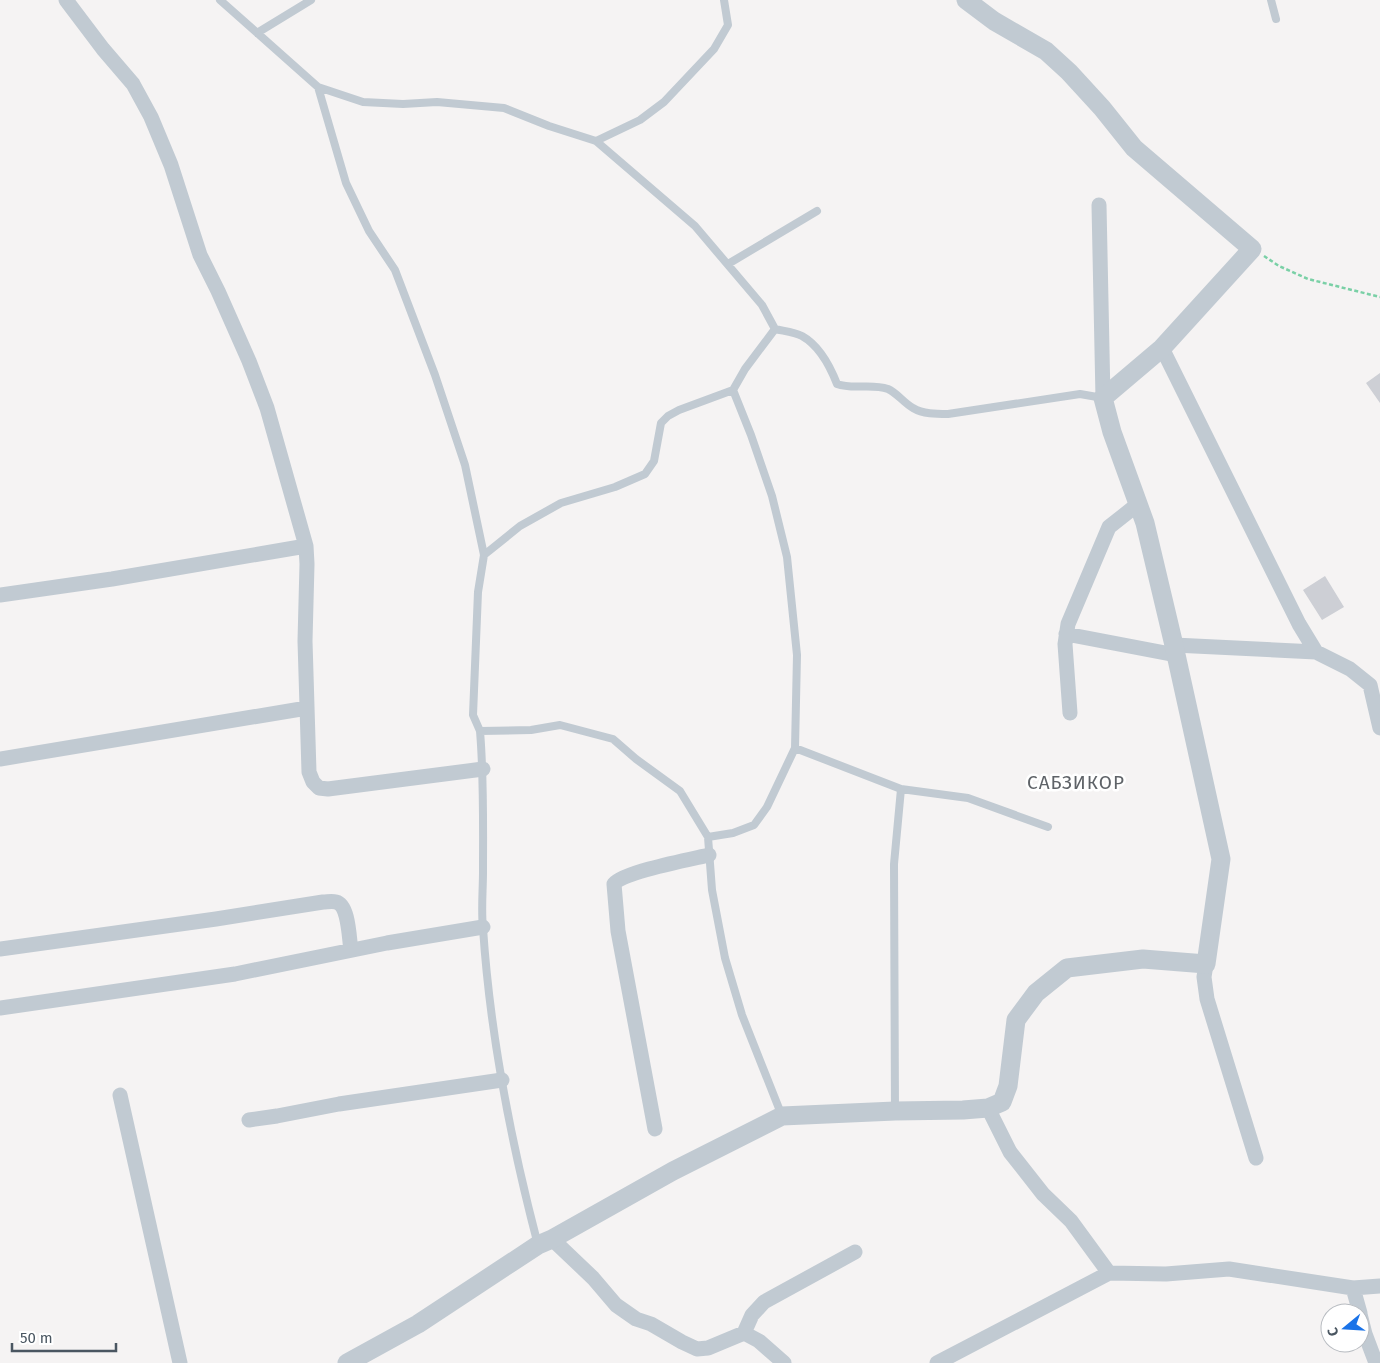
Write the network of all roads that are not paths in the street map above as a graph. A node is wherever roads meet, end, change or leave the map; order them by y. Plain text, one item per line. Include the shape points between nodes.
1 (66, 0) edge
2 (220, 0) edge
3 (311, 0) edge
4 (724, 0) edge
5 (966, 0) edge
6 (1271, 0) edge
7 (1276, 19) dead end
8 (257, 33) junction
9 (318, 87) junction
10 (596, 141) junction
11 (1099, 205) dead end
12 (817, 211) dead end
13 (728, 264) junction
14 (775, 329) junction
15 (1162, 348) junction
16 (733, 390) junction
17 (1103, 398) junction
18 (1138, 504) junction
19 (306, 546) junction
20 (484, 556) junction
21 (0, 595) edge
22 (1066, 634) junction
23 (1175, 650) junction
24 (1316, 652) junction
25 (1375, 680) edge
26 (307, 708) junction
27 (1070, 713) dead end
28 (1380, 728) edge
29 (480, 731) junction
30 (795, 748) junction
31 (0, 759) edge
32 (483, 769) junction
33 (901, 789) junction
34 (1048, 826) dead end
35 (708, 837) junction
36 (710, 855) junction
37 (482, 927) junction
38 (0, 949) edge
39 (351, 950) junction
40 (1206, 964) junction
41 (0, 1008) edge
42 (502, 1080) junction
43 (120, 1095) dead end
44 (988, 1108) junction
45 (895, 1111) junction
46 (782, 1116) junction
47 (249, 1120) dead end
48 (655, 1129) dead end
49 (1256, 1158) dead end
50 (545, 1242) junction
51 (855, 1252) dead end
52 (1109, 1273) junction
53 (1380, 1286) edge
54 (1353, 1288) junction
55 (1357, 1303) edge
56 (744, 1333) junction
57 (1370, 1347) edge
58 (958, 1358) edge
59 (180, 1363) edge
60 (346, 1363) edge
61 (784, 1363) edge
62 (937, 1363) edge
63 (1376, 1363) edge

1 - 19 street via 133,84 151,116 171,165 200,255 267,408
2 - 8 lane
3 - 8 lane
4 - 10 lane via 728,24 714,49 664,102 640,120
5 - 15 street via 1000,25 1046,51 1102,108 1134,148 1252,249
6 - 7 lane
8 - 9 lane
9 - 10 lane via 363,102 437,102 504,108
9 - 20 lane via 346,183 369,231 395,270 435,375 466,465
10 - 13 lane via 695,226
11 - 17 street
12 - 13 lane
13 - 14 lane via 762,305
14 - 16 lane
14 - 17 lane via 802,336 813,345 824,357 837,384 888,389 914,409 927,413 948,414 1080,394
15 - 17 street
15 - 24 street via 1299,624
16 - 20 lane via 668,416 661,423 654,461 645,474 561,503 520,526
16 - 30 lane via 772,496 788,557 797,655
17 - 18 street
18 - 22 street via 1109,527
18 - 23 street
19 - 21 street via 112,580
19 - 26 street
20 - 29 lane via 478,592 473,685 473,715
22 - 23 street
22 - 27 street
23 - 24 street
23 - 40 street via 1221,859
24 - 25 street
25 - 28 street
26 - 31 street
26 - 32 street via 309,772 319,788
29 - 32 lane
29 - 35 lane via 531,730 560,725 613,739 680,790
30 - 33 lane
30 - 35 lane via 767,808 754,825
32 - 37 lane
33 - 34 lane via 968,798
33 - 45 lane via 894,864
35 - 36 lane
36 - 46 lane via 712,890 725,958 742,1015
36 - 48 street via 633,874 614,884 618,931
37 - 39 street
37 - 42 lane
38 - 39 street via 336,902 343,906
39 - 41 street via 235,974
40 - 44 street via 1144,960 1067,968 1036,993 1016,1020 1008,1086 1002,1102
40 - 49 street via 1207,998
42 - 47 street
42 - 50 lane via 521,1181
43 - 59 street
44 - 45 street
44 - 52 street via 1010,1152 1043,1194 1071,1221
45 - 46 street
46 - 50 street via 673,1171
50 - 56 street via 593,1278 616,1305 636,1319 697,1349 708,1348
50 - 60 street via 418,1324
51 - 56 street via 764,1302 752,1314
52 - 54 street via 1166,1274 1230,1269
52 - 58 street
53 - 54 street
54 - 55 street
56 - 61 street via 759,1341
57 - 63 street
58 - 62 street

